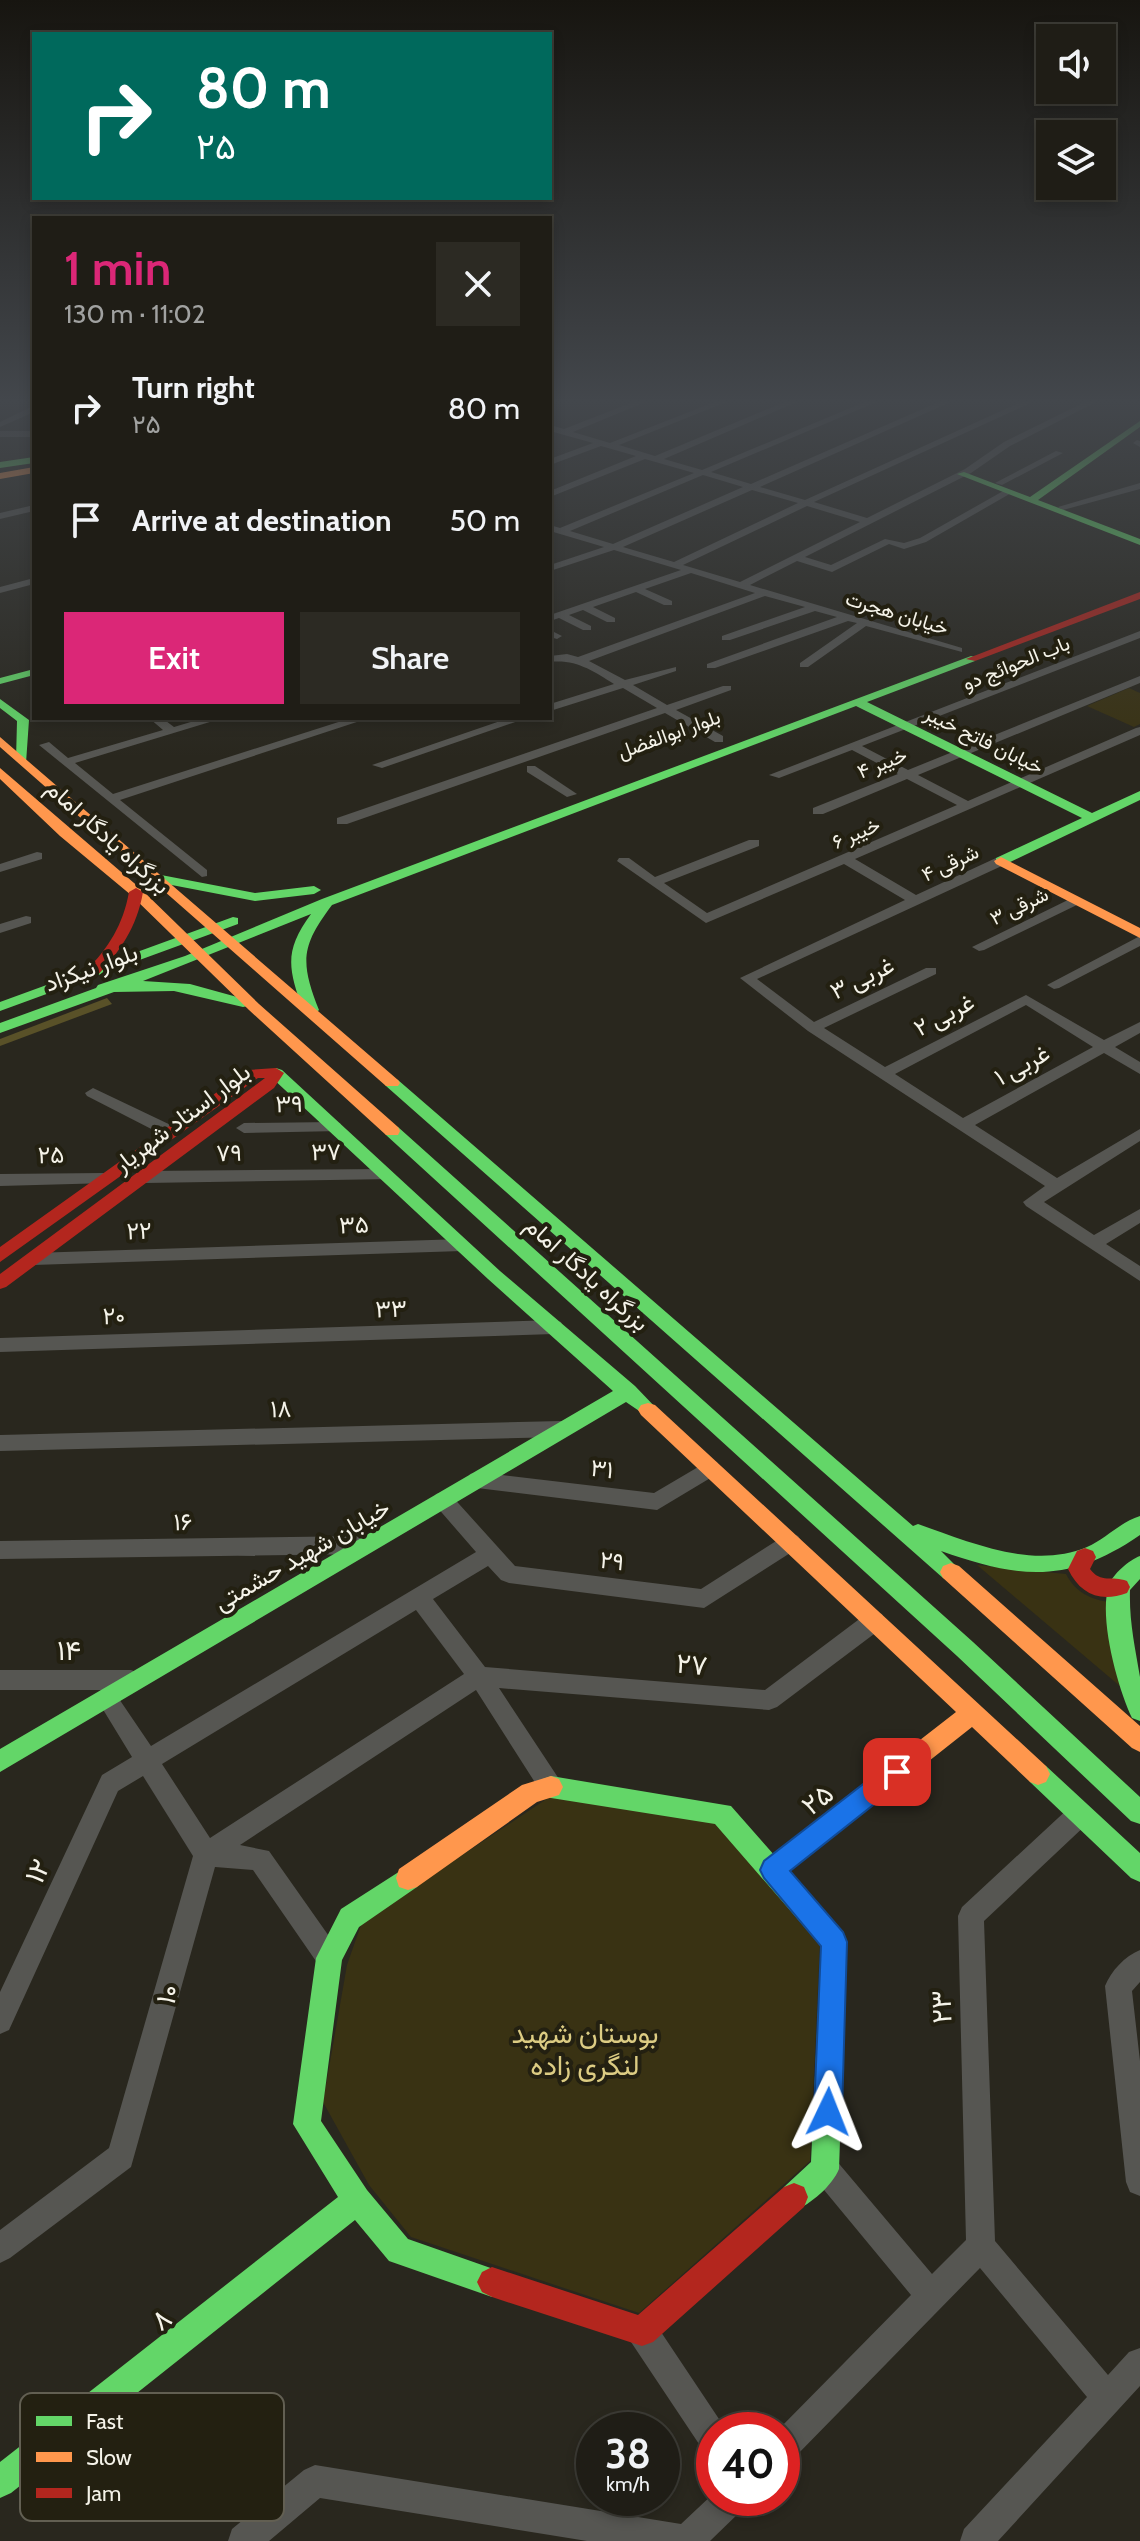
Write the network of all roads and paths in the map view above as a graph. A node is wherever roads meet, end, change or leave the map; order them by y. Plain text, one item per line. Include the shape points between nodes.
1 (582, 520) edge
2 (677, 520) edge
3 (772, 520) edge
4 (863, 520) edge
5 (871, 520) edge
6 (954, 520) edge
7 (1087, 520) edge
8 (1095, 520) edge
9 (868, 521) junction
10 (555, 530) edge
11 (1140, 535) edge
12 (1140, 542) edge
13 (614, 547) junction
14 (796, 557) junction
15 (675, 565) junction
16 (552, 567) edge
17 (692, 570) junction
18 (32, 582) edge
19 (1140, 582) edge
20 (741, 585) junction
21 (637, 589) junction
22 (0, 590) edge
23 (766, 592) junction
24 (1140, 595) edge
25 (668, 603) dead end
26 (1118, 603) junction
27 (585, 607) junction
28 (816, 607) junction
29 (1140, 612) edge
30 (555, 616) edge
31 (848, 617) junction
32 (611, 620) dead end
33 (865, 622) junction
34 (587, 628) dead end
35 (1140, 634) edge
36 (726, 638) dead end
37 (958, 650) junction
38 (552, 659) edge
39 (578, 661) junction
40 (1027, 663) dead end
41 (804, 665) dead end
42 (711, 666) dead end
43 (672, 669) dead end
44 (1046, 671) junction
45 (32, 673) edge
46 (1140, 679) edge
47 (0, 681) edge
48 (623, 685) junction
49 (727, 688) dead end
50 (857, 702) junction
51 (2, 705) edge
52 (552, 707) edge
53 (664, 709) junction
54 (158, 720) edge
55 (210, 720) edge
56 (357, 720) edge
57 (515, 720) edge
58 (906, 727) junction
59 (172, 731) junction
60 (1140, 731) edge
61 (719, 739) junction
62 (0, 741) edge
63 (45, 745) dead end
64 (854, 746) junction
65 (960, 753) junction
66 (22, 760) junction
67 (66, 762) junction
68 (378, 765) dead end
69 (531, 769) dead end
70 (0, 772) edge
71 (775, 775) dead end
72 (908, 775) junction
73 (1021, 783) junction
74 (612, 787) junction
75 (571, 794) junction
76 (1140, 795) edge
77 (111, 799) junction
78 (968, 806) junction
79 (818, 811) dead end
80 (1092, 818) junction
81 (342, 821) dead end
82 (754, 843) dead end
83 (37, 856) dead end
84 (845, 859) junction
85 (624, 861) dead end
86 (1001, 861) junction
87 (0, 868) edge
88 (202, 873) dead end
89 (155, 878) junction
90 (654, 882) junction
91 (136, 892) junction
92 (321, 896) junction
93 (1076, 900) junction
94 (916, 901) junction
95 (26, 920) dead end
96 (214, 928) junction
97 (0, 929) edge
98 (1140, 937) edge
99 (183, 939) junction
100 (228, 942) junction
101 (979, 947) dead end
102 (199, 955) junction
103 (931, 971) dead end
104 (97, 981) junction
105 (1054, 985) dead end
106 (0, 1007) edge
107 (254, 1007) junction
108 (312, 1015) junction
109 (1140, 1027) edge
110 (0, 1028) edge
111 (813, 1028) junction
112 (1104, 1047) junction
113 (1140, 1069) edge
114 (276, 1073) junction
115 (884, 1074) junction
116 (93, 1093) dead end
117 (963, 1125) junction
118 (334, 1127) junction
119 (244, 1128) dead end
120 (171, 1132) junction
121 (1140, 1134) edge
122 (194, 1141) junction
123 (386, 1175) junction
124 (266, 1176) joint
125 (145, 1177) junction
126 (103, 1179) junction
127 (0, 1180) edge
128 (1057, 1186) junction
129 (1140, 1215) edge
130 (497, 1224) junction
131 (1094, 1243) junction
132 (462, 1245) junction
133 (247, 1252) joint
134 (0, 1256) edge
135 (33, 1259) junction
136 (494, 1275) junction
137 (1140, 1275) edge
138 (0, 1283) edge
139 (554, 1327) junction
140 (229, 1339) joint
141 (0, 1345) edge
142 (628, 1391) junction
143 (563, 1429) junction
144 (0, 1443) edge
145 (710, 1468) junction
146 (477, 1480) junction
147 (443, 1500) junction
148 (793, 1519) junction
149 (898, 1524) junction
150 (1140, 1524) edge
151 (367, 1545) junction
152 (0, 1550) edge
153 (490, 1554) junction
154 (1085, 1557) junction
155 (1140, 1565) edge
156 (1119, 1587) junction
157 (420, 1599) junction
158 (874, 1621) junction
159 (479, 1676) junction
160 (0, 1680) edge
161 (138, 1680) junction
162 (107, 1698) junction
163 (1140, 1711) edge
164 (972, 1713) junction
165 (1140, 1741) edge
166 (0, 1761) edge
167 (146, 1761) junction
168 (551, 1787) junction
169 (1140, 1813) edge
170 (1080, 1814) junction
171 (206, 1854) junction
172 (772, 1870) junction
173 (1140, 1870) edge
174 (329, 1958) junction
175 (1140, 1963) edge
176 (0, 2021) edge
177 (825, 2169) junction
178 (1140, 2182) edge
179 (357, 2200) junction
180 (981, 2246) junction
181 (0, 2248) edge
182 (932, 2297) junction
183 (642, 2331) junction
184 (1140, 2363) edge
185 (113, 2393) edge
186 (1109, 2399) junction
187 (696, 2412) edge
188 (800, 2430) edge
189 (20, 2466) edge
190 (0, 2482) edge
191 (284, 2507) edge
192 (713, 2516) edge
193 (268, 2521) edge
194 (244, 2541) edge
195 (687, 2541) edge
196 (976, 2541) edge

1 - 10 street
2 - 13 street
3 - 15 street
4 - 9 street
5 - 9 street
6 - 14 street via 923,540 904,546 888,541 832,569
7 - 12 main road
8 - 11 main road
9 - 14 street
10 - 13 street, خیابان هجرت
13 - 15 street, خیابان هجرت
13 - 16 street
14 - 20 street
15 - 17 street, خیابان هجرت
17 - 20 street, خیابان هجرت
17 - 21 street
18 - 22 street
19 - 37 main road, بلوار ابوالفضل
20 - 23 street, خیابان هجرت
21 - 25 street
21 - 27 street
23 - 28 street, خیابان هجرت
23 - 39 street
24 - 26 main road, بلوار ابوالفضل
26 - 29 main road
26 - 50 main road, بلوار ابوالفضل
27 - 30 street
27 - 32 street
28 - 31 street, خیابان هجرت
28 - 36 street
30 - 34 street
31 - 33 street, خیابان هجرت
31 - 42 street
33 - 37 street, خیابان هجرت
33 - 41 street
35 - 44 street, باب الحوائج دو
37 - 61 main road, بلوار ابوالفضل
38 - 39 street
39 - 48 street
40 - 44 street
43 - 48 street
44 - 58 street, باب الحوائج دو
45 - 47 main road
46 - 65 street, خیبر ۴
48 - 52 street
48 - 53 street
49 - 53 street
50 - 58 main road, خیابان فاتح خیبر
50 - 74 main road, بلوار ابوالفضل
51 - 66 main road via 23,720
53 - 61 street
53 - 81 street
54 - 59 street
55 - 59 street
56 - 77 street
57 - 68 street
58 - 64 street, باب الحوائج دو
58 - 65 main road, خیابان فاتح خیبر
59 - 67 street
60 - 73 street, خیبر ۶
61 - 74 main road, بلوار ابوالفضل
62 - 66 main road, بزرگراه یادگار امام
63 - 67 street
64 - 71 street, باب الحوائج دو
64 - 72 street
65 - 72 street, خیبر ۴
65 - 73 main road, خیابان فاتح خیبر
66 - 89 main road, بزرگراه یادگار امام
67 - 77 street
69 - 75 street
70 - 91 main road, بزرگراه یادگار امام
72 - 78 street
72 - 79 street, خیبر ۴
73 - 78 street, خیبر ۶
73 - 80 main road, خیابان فاتح خیبر
74 - 75 main road, بلوار ابوالفضل
74 - 92 main road, بلوار ابوالفضل
75 - 92 main road, بلوار ابوالفضل
76 - 80 main road
77 - 88 street
78 - 84 street, خیبر ۶
80 - 86 main road
82 - 90 street
83 - 87 street
84 - 90 street, خیبر ۶ via 706,919
84 - 94 street
85 - 90 street
86 - 93 main road
86 - 94 street, ۴ شرقی
89 - 92 main road via 255,897
89 - 96 main road, بزرگراه یادگار امام
91 - 99 main road, بزرگراه یادگار امام
91 - 104 main road via 128,932
92 - 96 main road, بلوار ابوالفضل
92 - 100 main road, بلوار ابوالفضل
92 - 108 main road via 294,964
93 - 98 main road
93 - 101 street, ۳ شرقی
94 - 111 street, ۴ شرقی via 747,978
95 - 97 street
96 - 99 main road, بلوار نیکزاد
96 - 100 main road, بزرگراه یادگار امام
98 - 105 street
99 - 102 main road, بزرگراه یادگار امام
99 - 104 main road, بلوار نیکزاد
100 - 102 main road, بلوار نیکزاد
100 - 108 main road, بزرگراه یادگار امام
102 - 104 main road, بلوار نیکزاد
102 - 107 main road, بزرگراه یادگار امام
103 - 111 street, ۳ غربی
104 - 106 main road, بلوار نیکزاد
104 - 107 main road via 199,988
104 - 110 main road, بلوار نیکزاد
107 - 130 main road, بزرگراه یادگار امام
108 - 149 main road, بزرگراه یادگار امام
109 - 112 street, ۱ غربی
111 - 115 street
112 - 113 street
112 - 115 street, ۲ غربی via 1026,999
112 - 117 street, ۱ غربی
114 - 118 main road
114 - 120 main road, بلوار استاد شهریار via 254,1073
114 - 122 main road, بلوار استاد شهریار via 268,1085
115 - 117 street
116 - 120 street
117 - 128 street
118 - 119 street, ۳۹
118 - 123 main road
120 - 122 main road
120 - 126 main road, بلوار استاد شهریار
121 - 128 street
122 - 125 main road, بلوار استاد شهریار
123 - 124 street, ۳۷
123 - 132 main road
124 - 125 street, ۷۹
125 - 135 main road, بلوار استاد شهریار
126 - 127 street, ۲۵
126 - 134 main road, بلوار استاد شهریار
128 - 131 street via 1032,1202
129 - 131 street
130 - 136 main road
130 - 148 main road, بزرگراه یادگار امام
131 - 137 street
132 - 133 street, ۳۵
132 - 136 main road
133 - 135 street, ۲۲
135 - 138 main road, بلوار استاد شهریار
136 - 139 main road
139 - 140 street, ۳۳
139 - 142 main road
140 - 141 street, ۲۰
142 - 143 main road, خیابان شهید حشمتی
142 - 145 main road
143 - 144 street, ۱۸
143 - 146 main road, خیابان شهید حشمتی
145 - 146 street, ۳۱ via 657,1502
145 - 148 main road
146 - 147 main road, خیابان شهید حشمتی
147 - 151 main road, خیابان شهید حشمتی
147 - 153 street, ۲۹
148 - 153 street, ۲۹ via 704,1599 509,1574
148 - 158 main road
148 - 169 main road, بزرگراه یادگار امام via 965,1649
149 - 154 main road via 945,1545 997,1559 1044,1562
149 - 165 main road, بزرگراه یادگار امام
150 - 154 main road
151 - 152 street, ۱۶
151 - 161 main road, خیابان شهید حشمتی
153 - 157 street, ۱۲
154 - 156 main road via 1079,1569 1086,1583 1103,1590
155 - 156 main road
156 - 163 main road via 1118,1646
157 - 159 street
157 - 167 street, ۱۲
158 - 159 street, ۲۷ via 769,1700
158 - 164 main road
159 - 168 street
159 - 171 street
160 - 161 street, ۱۴
161 - 162 main road, خیابان شهید حشمتی
162 - 166 main road, خیابان شهید حشمتی
162 - 167 street
164 - 170 main road
164 - 172 main road, ۲۵
167 - 171 street
167 - 176 street, ۱۲ via 110,1783
168 - 172 main road via 722,1814
168 - 174 main road via 530,1793 350,1918
170 - 173 main road
170 - 180 street, ۲۳ via 971,1916
171 - 174 street via 260,1859
171 - 181 street, ۱۰ via 121,2157
172 - 177 main road via 834,1942
174 - 179 main road via 307,2124
175 - 178 street via 1118,1986
177 - 182 street
177 - 183 main road
179 - 183 main road via 399,2251
179 - 185 main road, ۸
180 - 182 street
180 - 186 street
182 - 188 street
183 - 187 street
184 - 186 street
186 - 196 street
189 - 190 main road, ۸
191 - 195 street via 315,2481
192 - 195 street
193 - 194 street

